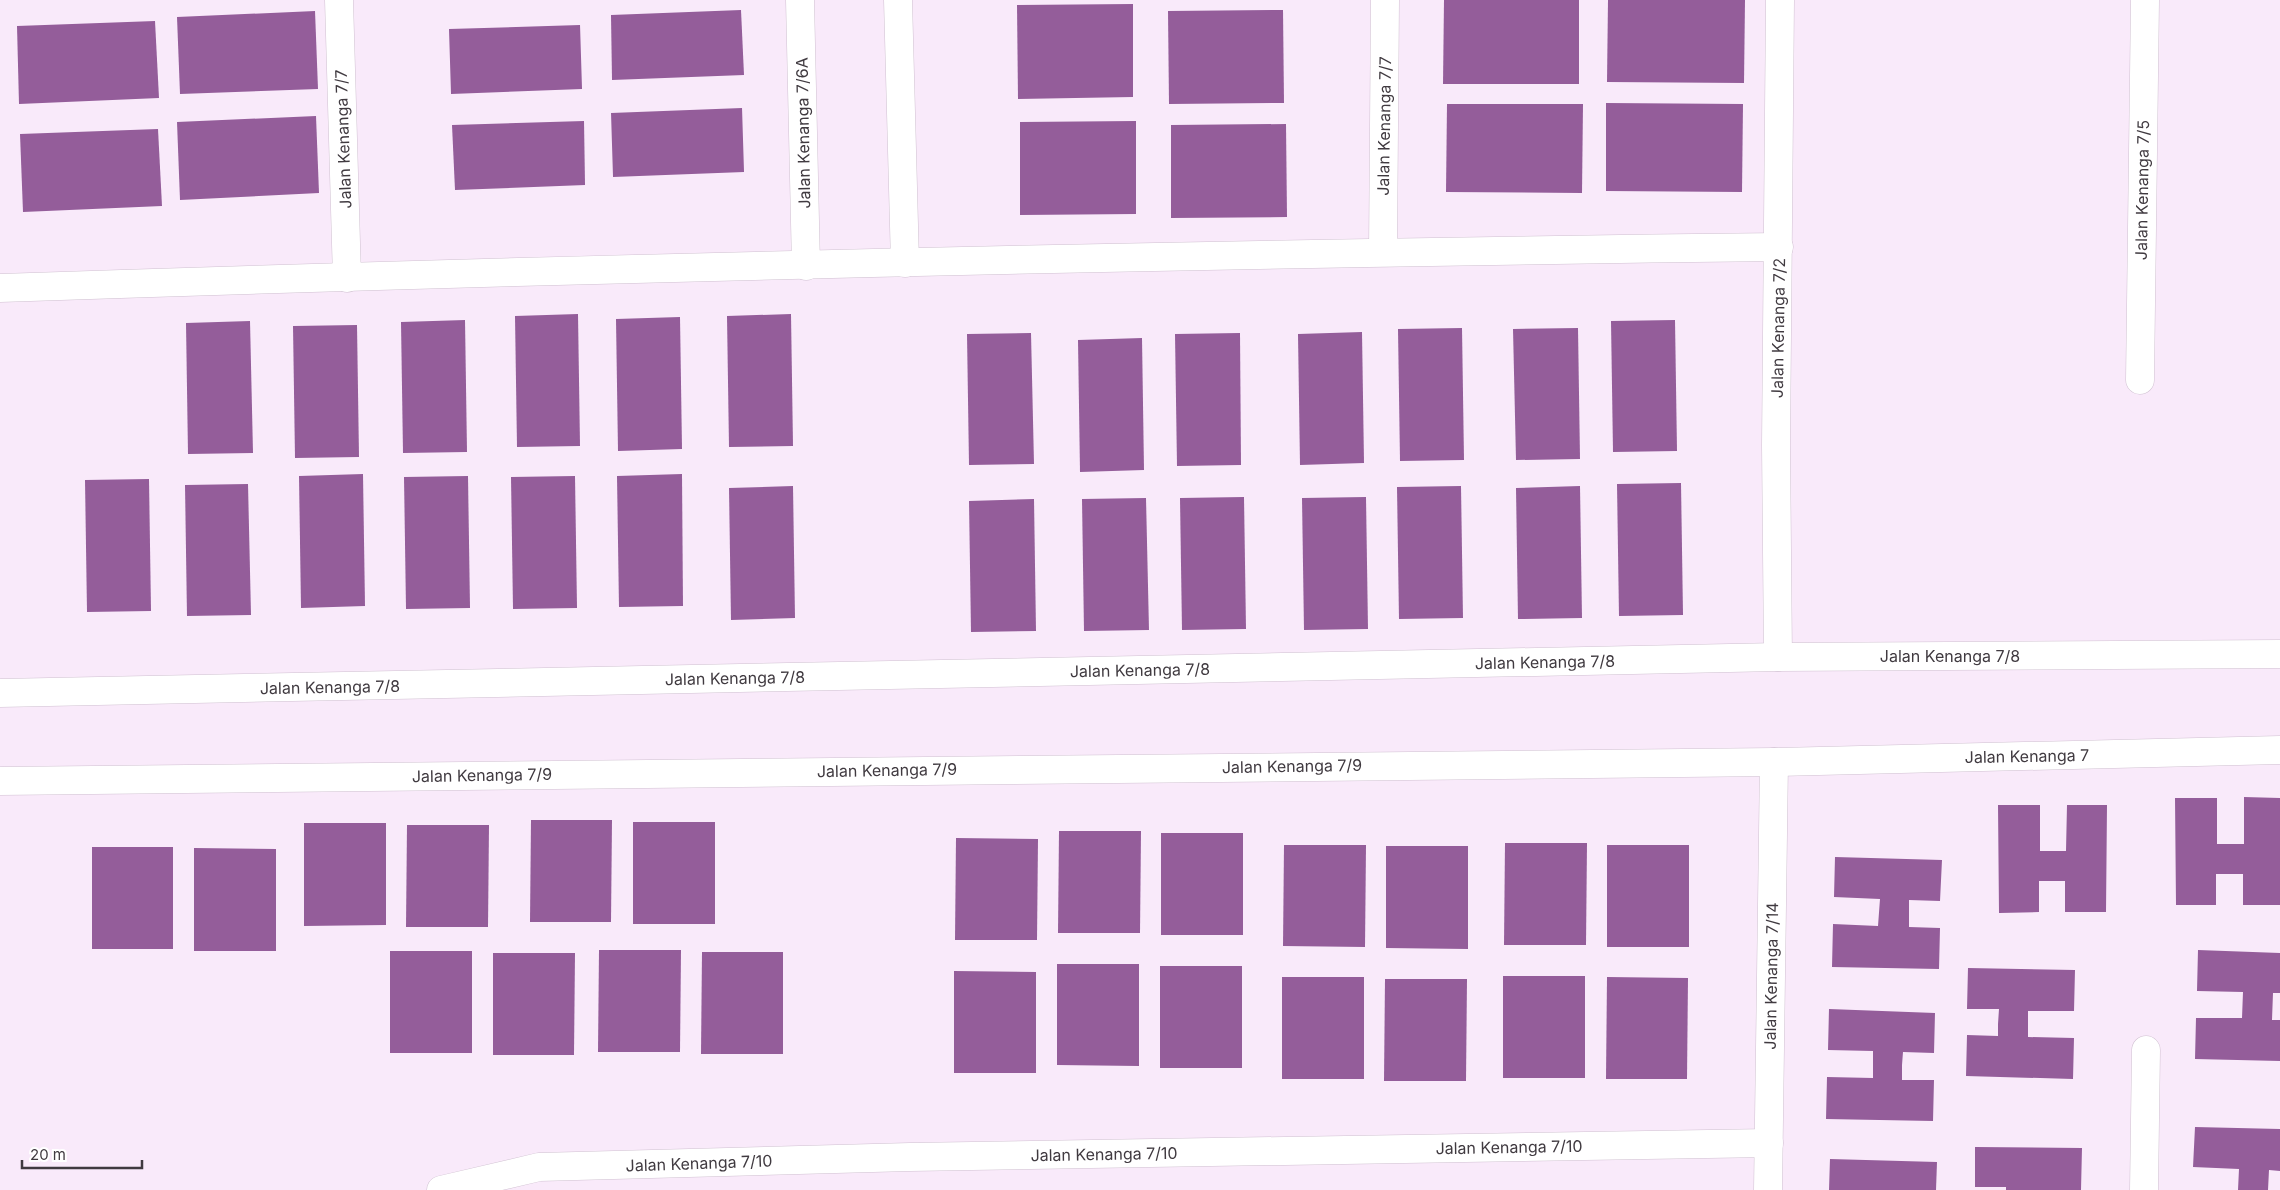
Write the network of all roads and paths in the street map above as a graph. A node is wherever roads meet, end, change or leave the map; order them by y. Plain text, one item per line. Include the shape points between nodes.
1 (339, 0) edge
2 (800, 0) edge
3 (898, 0) edge
4 (1385, 0) edge
5 (1780, 0) edge
6 (2144, 0) edge
7 (1779, 247) junction
8 (1383, 252) junction
9 (905, 263) junction
10 (806, 266) junction
11 (347, 278) junction
12 (0, 288) edge
13 (2140, 380) dead end
14 (2280, 654) edge
15 (1778, 657) junction
16 (0, 693) edge
17 (2280, 750) edge
18 (1774, 762) junction
19 (0, 781) edge
20 (2146, 1050) dead end
21 (1769, 1143) junction
22 (441, 1190) edge
23 (1768, 1190) edge
24 (2144, 1190) edge

1 - 11 street, Jalan Kenanga 7/7
2 - 10 street, Jalan Kenanga 7/6A
3 - 9 street
4 - 8 street, Jalan Kenanga 7/7
5 - 7 street, Jalan Kenanga 7/2
6 - 13 street, Jalan Kenanga 7/5
7 - 8 street
7 - 15 street, Jalan Kenanga 7/2 via 1776,445
8 - 9 street
9 - 10 street
10 - 11 street
11 - 12 street
14 - 15 street, Jalan Kenanga 7/8
15 - 16 street, Jalan Kenanga 7/8
17 - 18 street, Jalan Kenanga 7
18 - 19 street, Jalan Kenanga 7/9
18 - 21 street, Jalan Kenanga 7/14
20 - 24 street
21 - 22 street, Jalan Kenanga 7/10 via 920,1156 539,1167
21 - 23 street, Jalan Kenanga 7/14

